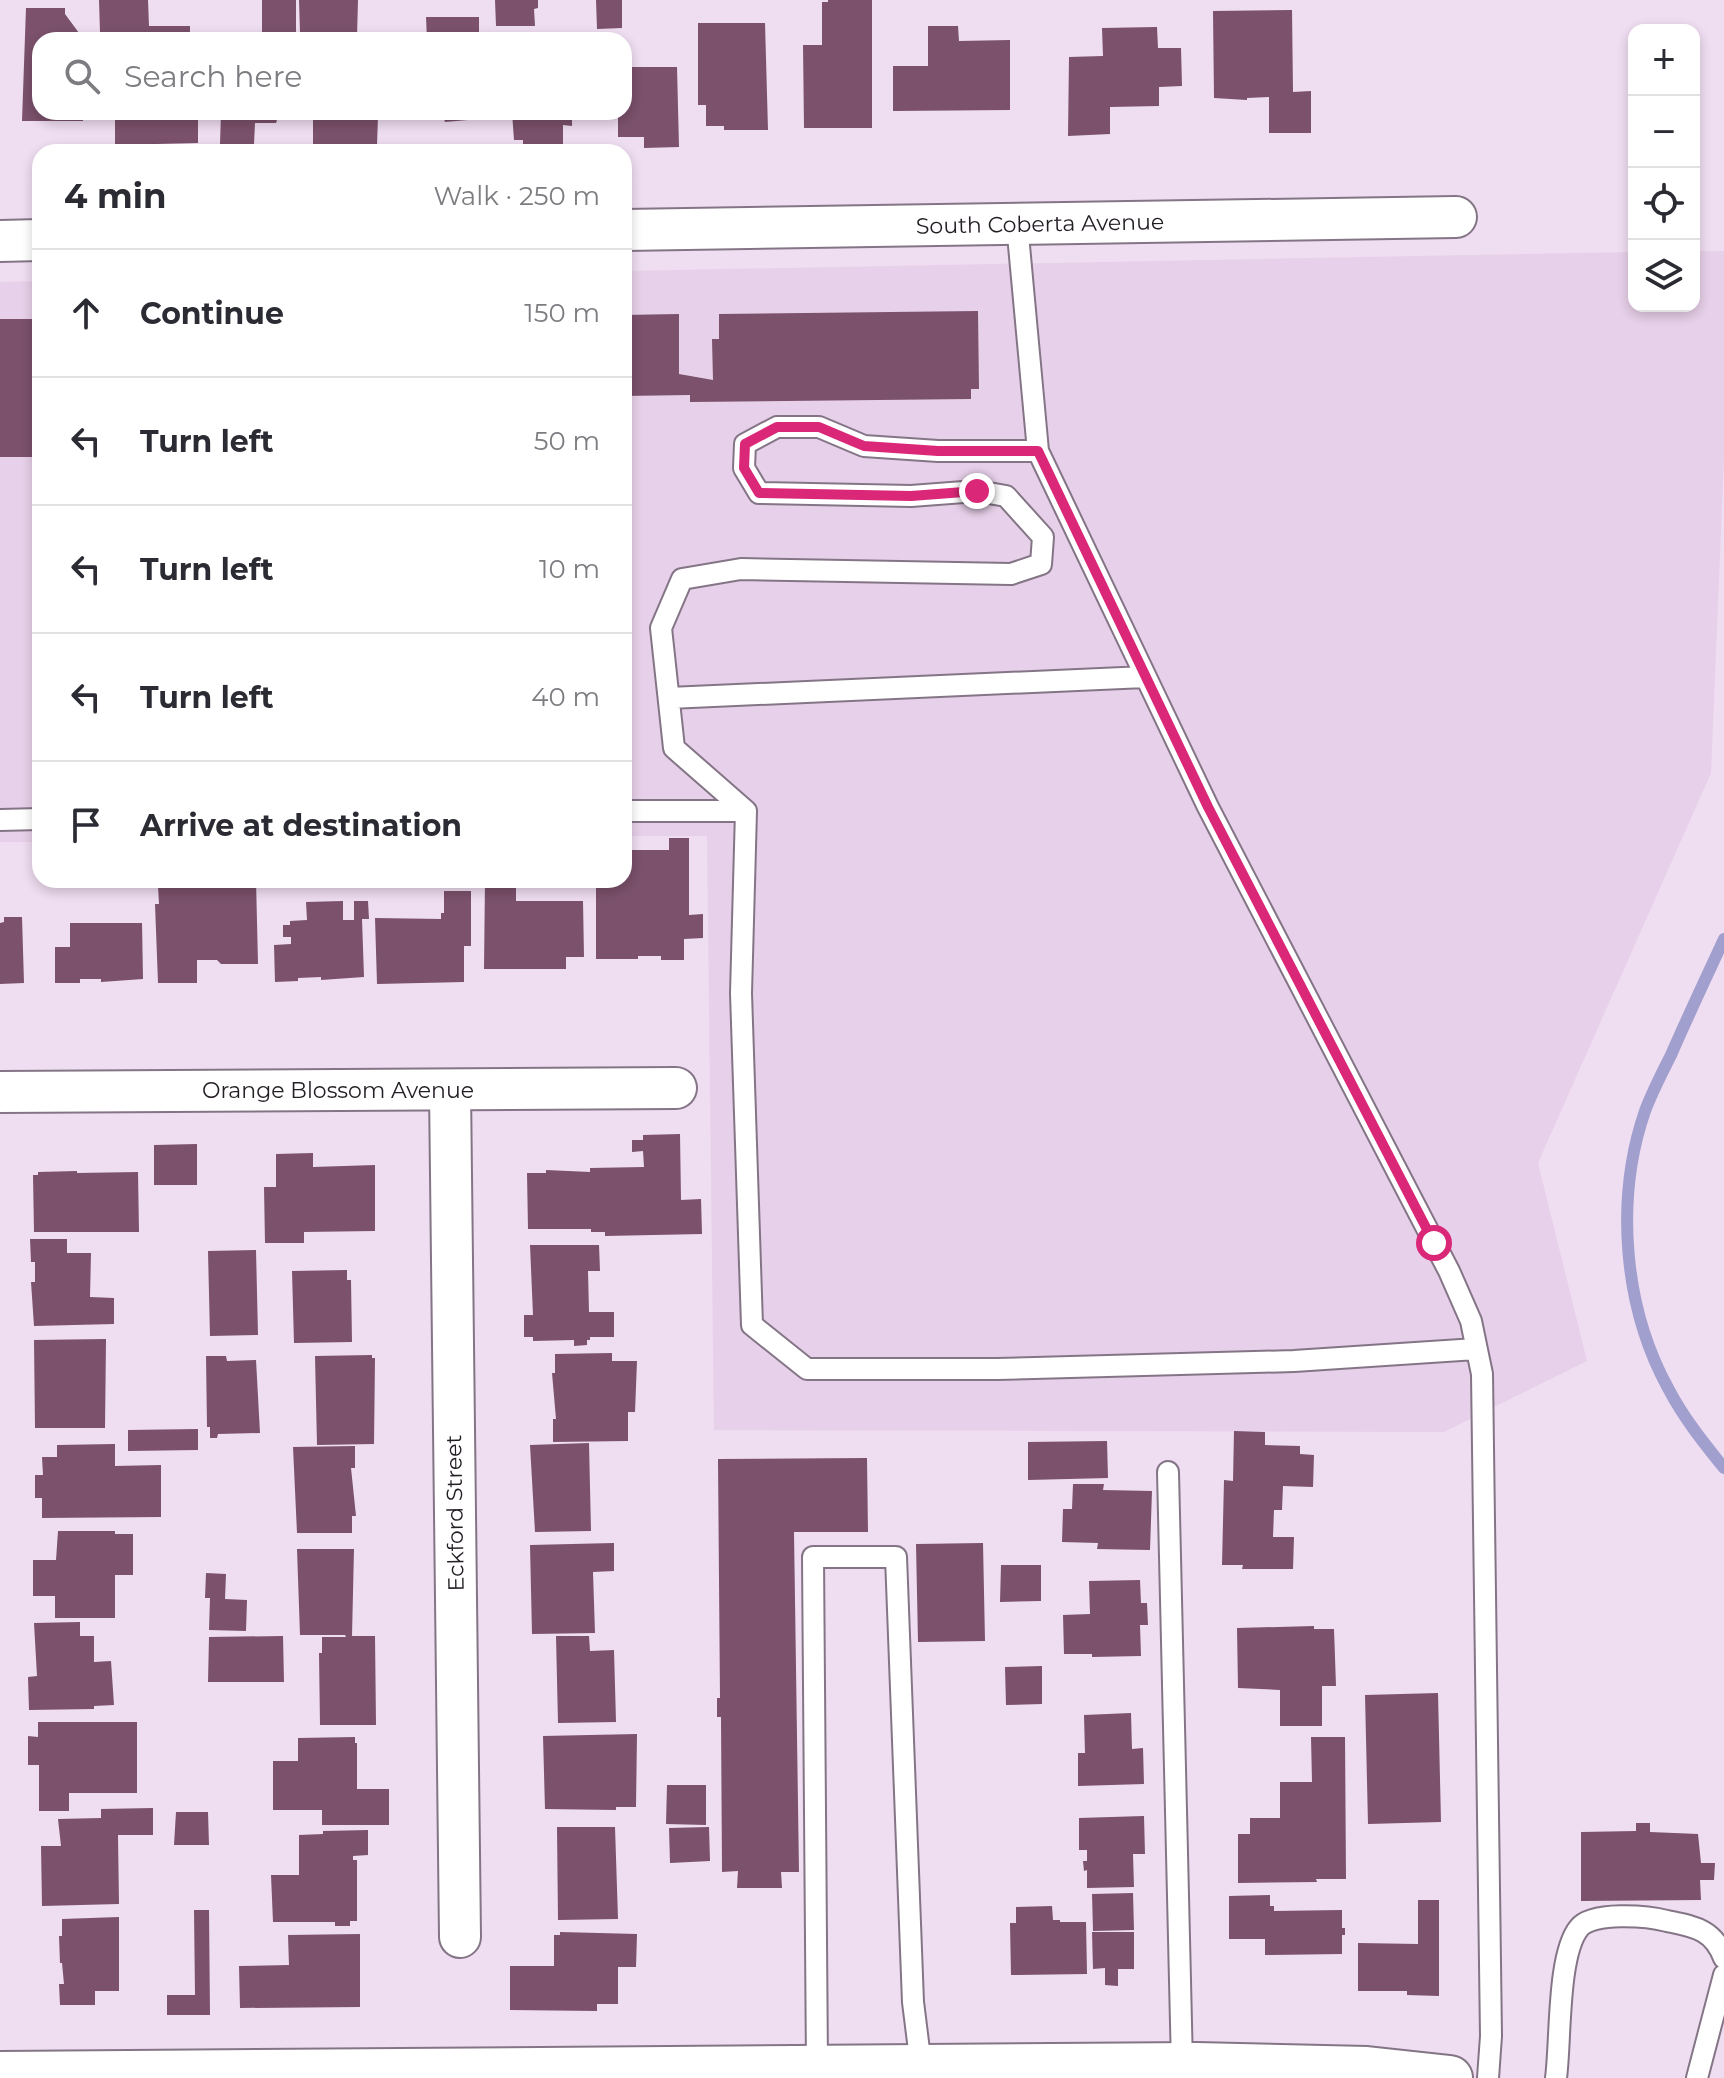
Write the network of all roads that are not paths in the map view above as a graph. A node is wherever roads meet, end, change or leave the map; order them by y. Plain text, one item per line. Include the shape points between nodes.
1 (1456, 217) dead end
2 (1017, 224) junction
3 (632, 230) edge
4 (32, 240) edge
5 (0, 241) edge
6 (1038, 451) junction
7 (1145, 677) junction
8 (669, 698) junction
9 (632, 811) edge
10 (746, 811) junction
11 (32, 819) edge
12 (0, 820) edge
13 (676, 1088) dead end
14 (450, 1090) junction
15 (0, 1092) edge
16 (1476, 1349) junction
17 (1168, 1472) dead end
18 (460, 1937) dead end
19 (1724, 1958) edge
20 (1724, 1975) edge
21 (1182, 2065) junction
22 (817, 2066) junction
23 (921, 2066) junction
24 (0, 2074) edge
25 (1450, 2078) edge
26 (1488, 2078) edge
27 (1556, 2078) edge
28 (1697, 2078) edge

1 - 2 street, South Coberta Avenue
2 - 3 street, South Coberta Avenue
2 - 6 lane
4 - 5 street
6 - 7 lane
6 - 8 lane via 864,446 819,427 777,427 745,444 744,468 759,493 911,496 977,491 1006,496 1043,537 1041,564 1011,574 741,569 682,579 661,628
7 - 8 lane
7 - 16 lane via 1449,1271 1471,1321
8 - 10 lane via 674,748
9 - 10 lane
10 - 16 lane via 741,993 752,1325 807,1369 1294,1361
11 - 12 lane
13 - 14 street, Orange Blossom Avenue
14 - 15 street, Orange Blossom Avenue
14 - 18 street, Eckford Street
16 - 26 lane via 1482,1374
17 - 21 lane
19 - 27 lane via 1718,1942 1699,1928 1647,1916 1592,1919 1579,1927 1566,1954
20 - 28 lane
21 - 23 main road
21 - 25 main road via 1367,2069
22 - 23 main road
22 - 23 lane via 813,1557 896,1557 913,2002
22 - 24 main road

